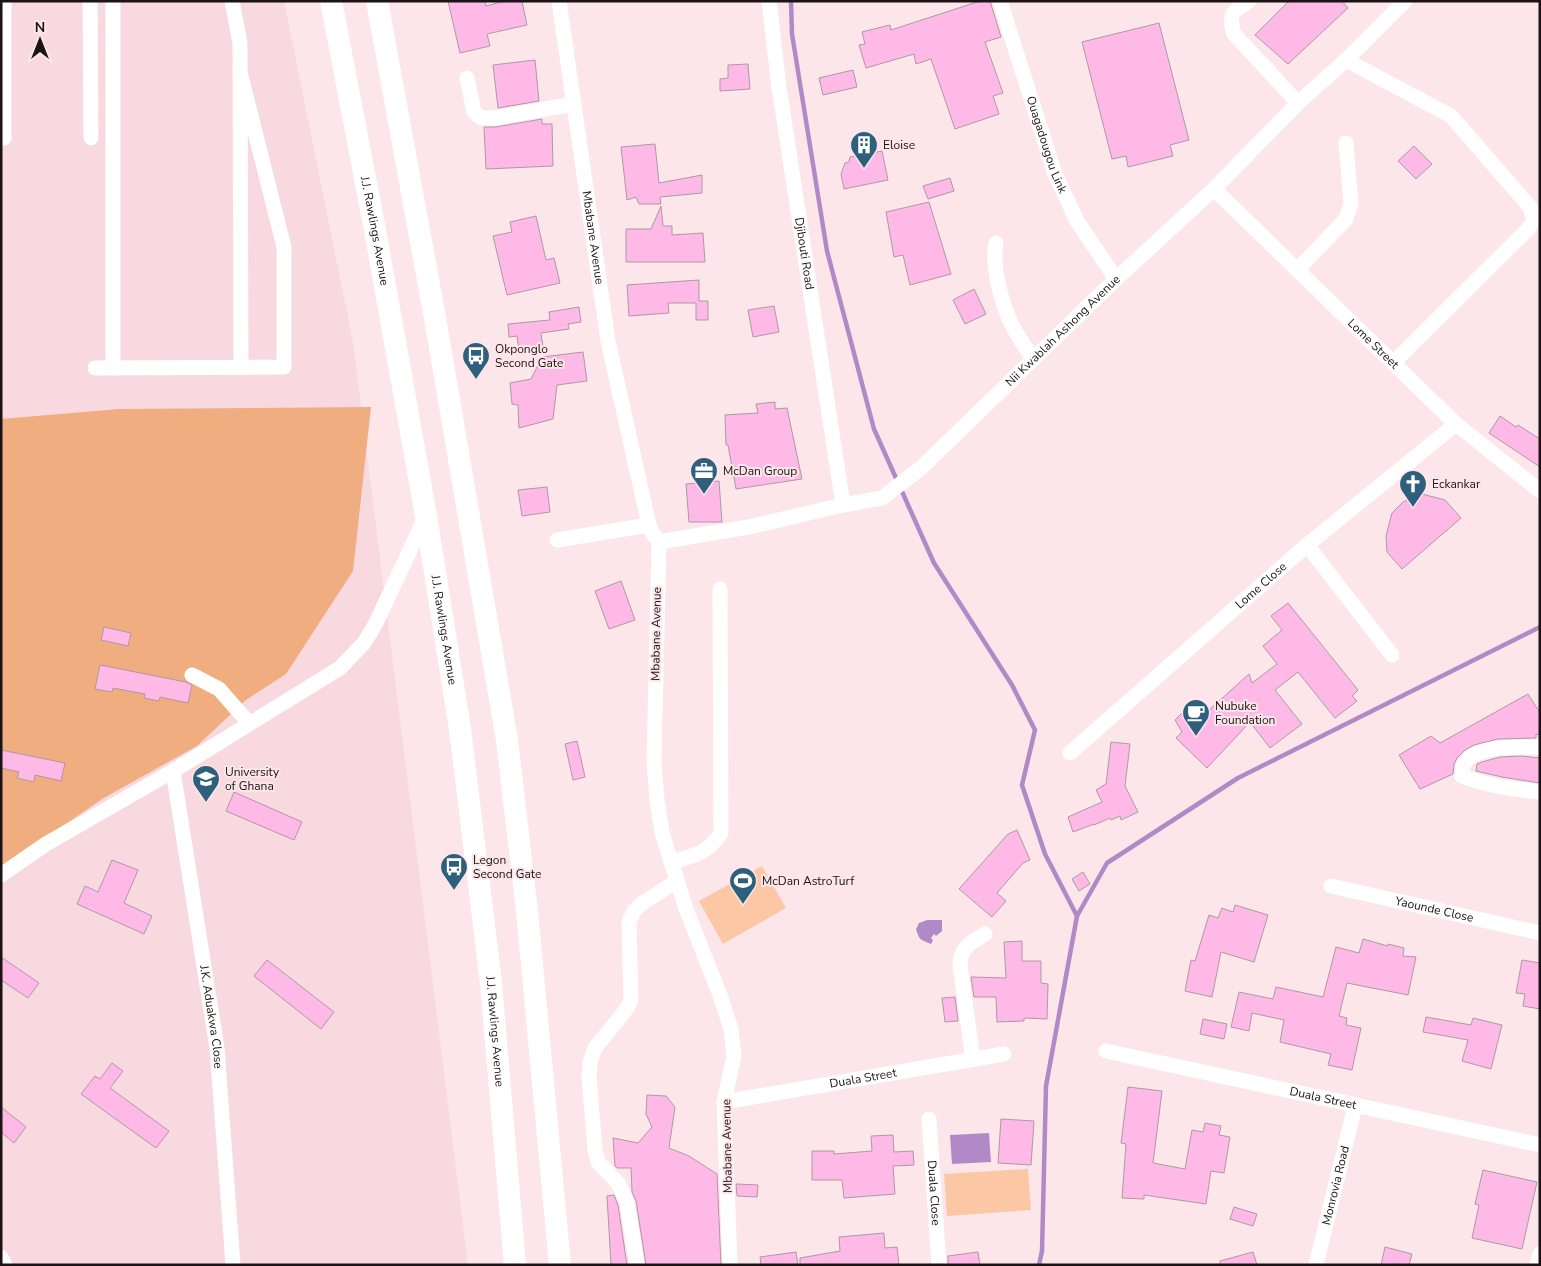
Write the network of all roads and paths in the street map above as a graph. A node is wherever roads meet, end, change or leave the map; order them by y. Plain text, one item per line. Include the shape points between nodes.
1 (4, 1) edge
2 (90, 1) edge
3 (113, 1) edge
4 (232, 1) edge
5 (332, 1) edge
6 (377, 1) edge
7 (560, 1) edge
8 (769, 1) edge
9 (1000, 1) edge
10 (1249, 1) edge
11 (1405, 1) edge
12 (1346, 60) junction
13 (240, 72) junction
14 (467, 78) dead end
15 (1298, 103) junction
16 (574, 104) junction
17 (4, 138) dead end
18 (90, 138) dead end
19 (1346, 143) dead end
20 (1214, 190) junction
21 (996, 242) dead end
22 (1297, 270) junction
23 (1116, 278) junction
24 (1033, 359) junction
25 (1393, 363) junction
26 (241, 367) junction
27 (95, 368) dead end
28 (113, 368) junction
29 (1456, 424) junction
30 (1540, 491) edge
31 (843, 505) junction
32 (426, 516) junction
33 (649, 525) junction
34 (556, 540) dead end
35 (659, 542) junction
36 (1307, 545) junction
37 (720, 589) dead end
38 (1392, 655) dead end
39 (192, 675) dead end
40 (249, 723) junction
41 (1540, 747) edge
42 (1070, 753) dead end
43 (172, 771) junction
44 (1540, 792) edge
45 (671, 863) junction
46 (1, 875) edge
47 (677, 881) junction
48 (1331, 886) dead end
49 (1540, 933) edge
50 (985, 934) dead end
51 (1106, 1051) dead end
52 (1004, 1054) dead end
53 (973, 1059) junction
54 (724, 1102) junction
55 (1356, 1106) junction
56 (929, 1119) dead end
57 (1540, 1145) edge
58 (1540, 1254) edge
59 (1, 1257) edge
60 (5, 1265) edge
61 (233, 1265) edge
62 (515, 1265) edge
63 (560, 1265) edge
64 (638, 1265) edge
65 (730, 1265) edge
66 (939, 1265) edge
67 (1316, 1265) edge
68 (1537, 1265) edge

1 - 17 street
2 - 18 street
3 - 28 street
4 - 13 street via 240,43
5 - 32 highway, J.J. Rawlings Avenue
6 - 63 highway via 507,740 527,911
7 - 16 street, Mbabane Avenue
8 - 31 street, Djibouti Road via 779,87
9 - 23 street, Ouagadougou Link via 1055,174 1077,220
10 - 15 street via 1234,11 1230,20 1234,34
11 - 12 street, Nii Kwablah Ashong Avenue
12 - 15 street, Nii Kwablah Ashong Avenue
12 - 25 street via 1451,116 1530,207 1534,220
13 - 26 street
13 - 26 street via 284,247 284,367
14 - 16 street via 474,112 481,118
15 - 20 street, Nii Kwablah Ashong Avenue
16 - 33 street, Mbabane Avenue via 608,341
19 - 22 street via 1351,204 1346,219
20 - 22 street, Lome Street
20 - 23 street, Nii Kwablah Ashong Avenue
21 - 24 street via 993,255 998,285 1012,325
22 - 25 street, Lome Street
23 - 24 street, Nii Kwablah Ashong Avenue
24 - 31 street, Nii Kwablah Ashong Avenue via 921,468 882,498
25 - 29 street, Lome Street
26 - 28 street
27 - 28 street
29 - 30 street, Lome Street
29 - 36 street, Lome Close
31 - 35 street, Nii Kwablah Ashong Avenue via 748,527
32 - 40 street via 364,643 340,668
32 - 62 highway, J.J. Rawlings Avenue via 460,729 490,974
33 - 34 street
33 - 35 street, Mbabane Avenue
35 - 45 street, Mbabane Avenue via 654,762 662,833
36 - 38 street
36 - 42 street, Lome Close
37 - 45 street via 720,833 706,850
39 - 40 street via 219,689
40 - 43 street
41 - 44 street via 1502,746 1487,750 1469,758 1463,765 1462,776 1509,789
43 - 46 street via 46,844
43 - 61 street, J.K. Aduakwa Close via 217,1048
45 - 47 street, Mbabane Avenue
47 - 54 street, Mbabane Avenue via 731,1030 734,1056
47 - 64 street via 634,911 629,922 631,1001 595,1048 590,1062 595,1150 598,1162 618,1183 627,1202
48 - 49 street, Yaounde Close
50 - 53 street via 960,954
51 - 55 street, Duala Street
52 - 53 street, Duala Street
53 - 54 street, Duala Street
54 - 65 street, Mbabane Avenue
55 - 57 street, Duala Street
55 - 67 street, Monrovia Road
56 - 66 street, Duala Close
58 - 68 street
59 - 60 street

